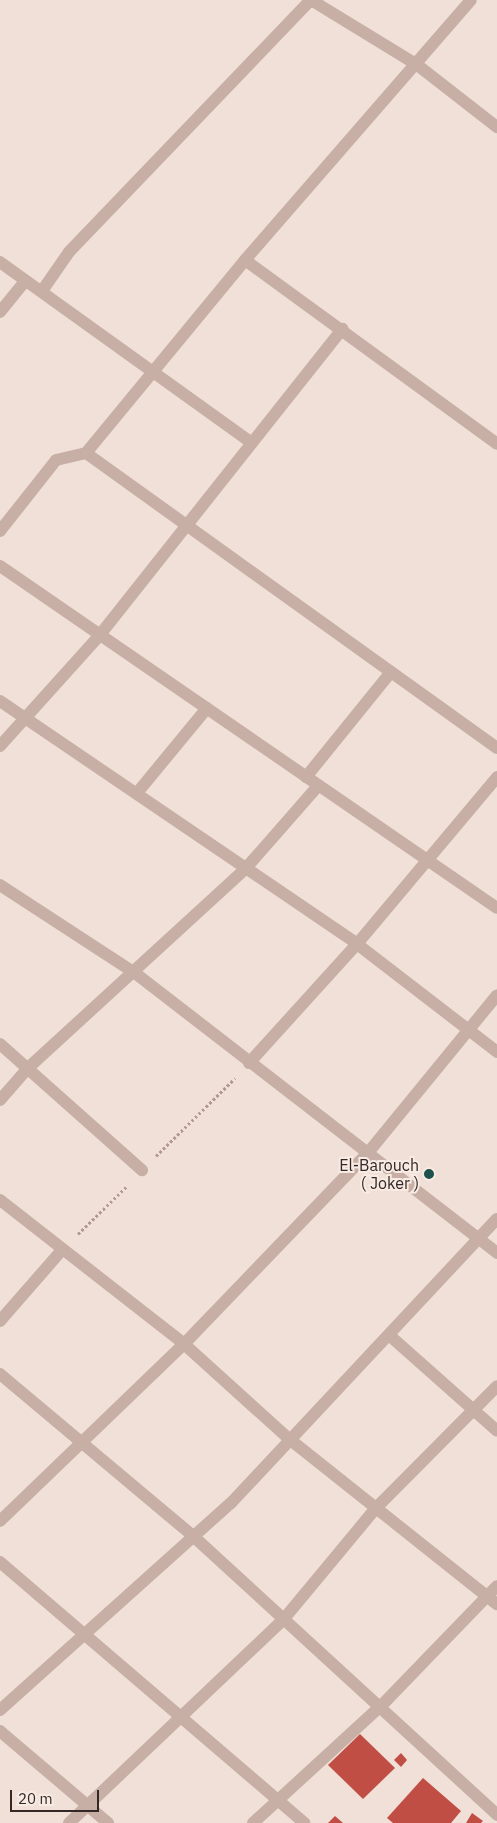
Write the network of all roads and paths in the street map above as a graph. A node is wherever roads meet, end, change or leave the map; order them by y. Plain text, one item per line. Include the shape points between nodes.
1 (311, 0) edge
2 (472, 0) edge
3 (416, 64) junction
4 (497, 127) edge
5 (245, 260) junction
6 (0, 262) edge
7 (25, 281) junction
8 (42, 291) junction
9 (0, 312) edge
10 (342, 329) junction
11 (156, 369) junction
12 (252, 442) junction
13 (497, 444) edge
14 (86, 453) junction
15 (187, 526) junction
16 (0, 531) edge
17 (0, 566) edge
18 (99, 636) junction
19 (391, 672) junction
20 (0, 701) edge
21 (207, 708) junction
22 (26, 718) junction
23 (0, 746) edge
24 (497, 748) edge
25 (306, 777) junction
26 (497, 777) edge
27 (318, 786) junction
28 (136, 793) junction
29 (427, 860) junction
30 (247, 867) junction
31 (0, 885) edge
32 (497, 908) edge
33 (357, 944) junction
34 (134, 973) junction
35 (497, 995) edge
36 (469, 1030) junction
37 (0, 1044) edge
38 (497, 1052) edge
39 (249, 1063) junction
40 (28, 1068) junction
41 (0, 1100) edge
42 (367, 1154) junction
43 (142, 1170) dead end
44 (0, 1200) edge
45 (497, 1219) edge
46 (479, 1239) junction
47 (61, 1251) junction
48 (497, 1253) edge
49 (0, 1321) edge
50 (389, 1335) junction
51 (184, 1344) junction
52 (0, 1374) edge
53 (497, 1386) edge
54 (474, 1410) junction
55 (497, 1431) edge
56 (288, 1438) junction
57 (80, 1440) junction
58 (375, 1509) junction
59 (0, 1521) edge
60 (193, 1536) junction
61 (0, 1562) edge
62 (497, 1586) edge
63 (492, 1600) edge
64 (283, 1620) junction
65 (86, 1635) junction
66 (382, 1705) junction
67 (0, 1710) edge
68 (179, 1716) junction
69 (0, 1731) edge
70 (277, 1799) junction
71 (88, 1806) junction
72 (497, 1816) edge
73 (69, 1823) edge
74 (108, 1823) edge
75 (253, 1823) edge
76 (305, 1823) edge
77 (490, 1823) edge

1 - 3 street
1 - 8 street via 70,252
2 - 3 street
3 - 4 street
3 - 5 street
5 - 10 street
5 - 11 street
6 - 7 street
7 - 8 street
7 - 9 street
8 - 11 street
10 - 12 street
10 - 13 street
11 - 12 street
11 - 14 street
12 - 15 street
14 - 15 street
14 - 16 street via 56,460
15 - 18 street
15 - 19 street
17 - 18 street
18 - 21 street
18 - 22 street
19 - 24 street
19 - 25 street
20 - 22 street
21 - 25 street
21 - 28 street
22 - 23 street
22 - 28 street
25 - 27 street
26 - 29 street
27 - 29 street
27 - 30 street
28 - 30 street
29 - 32 street
29 - 33 street
30 - 33 street
30 - 34 street
31 - 34 street
33 - 36 street
33 - 39 street
34 - 39 street
34 - 40 street
35 - 36 street
36 - 38 street
36 - 42 street
37 - 40 street
39 - 42 street
40 - 41 street
40 - 43 street
42 - 46 street
42 - 51 street
44 - 47 street
45 - 46 street
46 - 48 street
46 - 50 street
47 - 49 street
47 - 51 street
50 - 54 street
50 - 56 street
51 - 56 street
51 - 57 street
52 - 57 street
53 - 54 street
54 - 55 street
54 - 58 street
56 - 58 street
56 - 60 street via 231,1503
57 - 59 street
57 - 60 street
58 - 63 street
58 - 64 street
60 - 64 street
60 - 65 street
61 - 65 street
62 - 63 street
63 - 66 street
64 - 66 street
64 - 68 street
65 - 67 street
65 - 68 street
66 - 70 street
66 - 72 street
68 - 70 street
68 - 71 street
69 - 71 street
70 - 75 street
70 - 76 street
71 - 73 street
71 - 74 street
72 - 77 street

